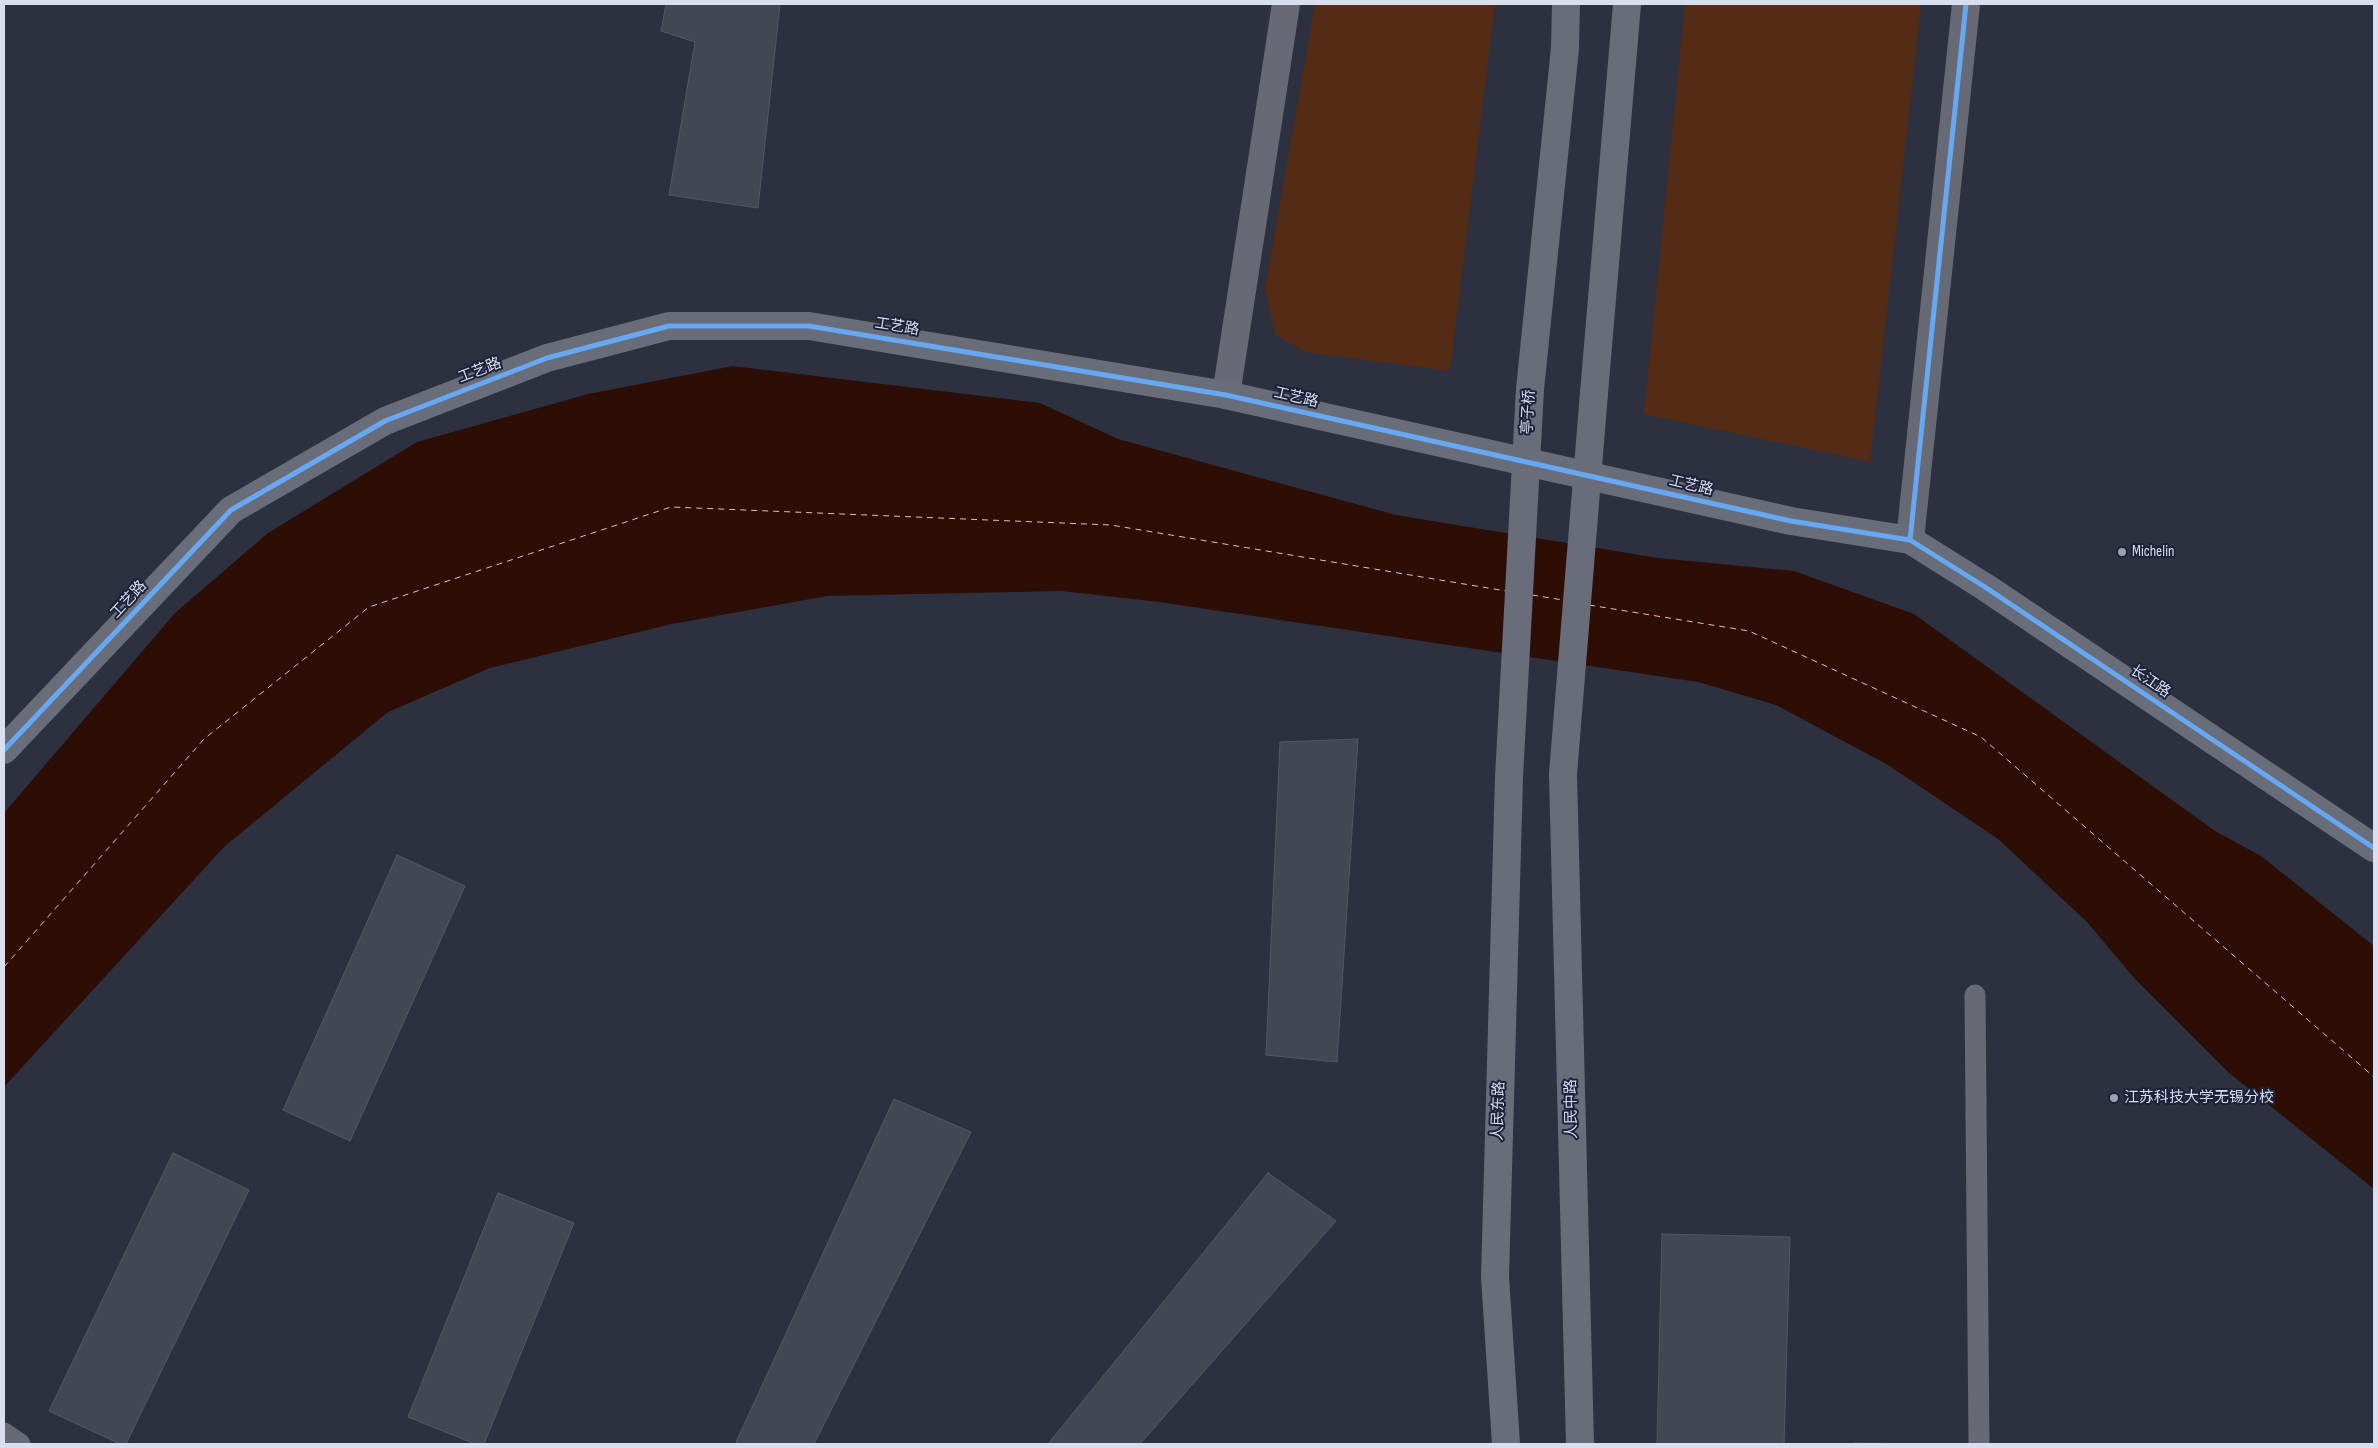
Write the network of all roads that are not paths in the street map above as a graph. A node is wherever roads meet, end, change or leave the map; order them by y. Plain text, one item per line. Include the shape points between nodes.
1 (1286, 4) edge
2 (1566, 4) edge
3 (1627, 4) edge
4 (1966, 4) edge
5 (1226, 395) junction
6 (1910, 540) junction
7 (4, 750) edge
8 (1509, 777) joint
9 (2374, 848) edge
10 (1975, 995) dead end
11 (4, 1433) edge
12 (20, 1444) edge
13 (1506, 1444) edge
14 (1580, 1444) edge
15 (1979, 1444) edge

1 - 5 street
2 - 8 main road, 亭子桥, bridge via 1565,48 1530,389
3 - 14 main road, 人民中路, bridge via 1563,774
4 - 6 street
5 - 6 main road, 工艺路 via 1791,520
5 - 7 main road, 工艺路 via 809,326 669,326 547,358 385,421 231,510
6 - 9 main road, 长江路 via 1994,592
8 - 13 main road, 人民东路 via 1494,1277
10 - 15 lane
11 - 12 lane

